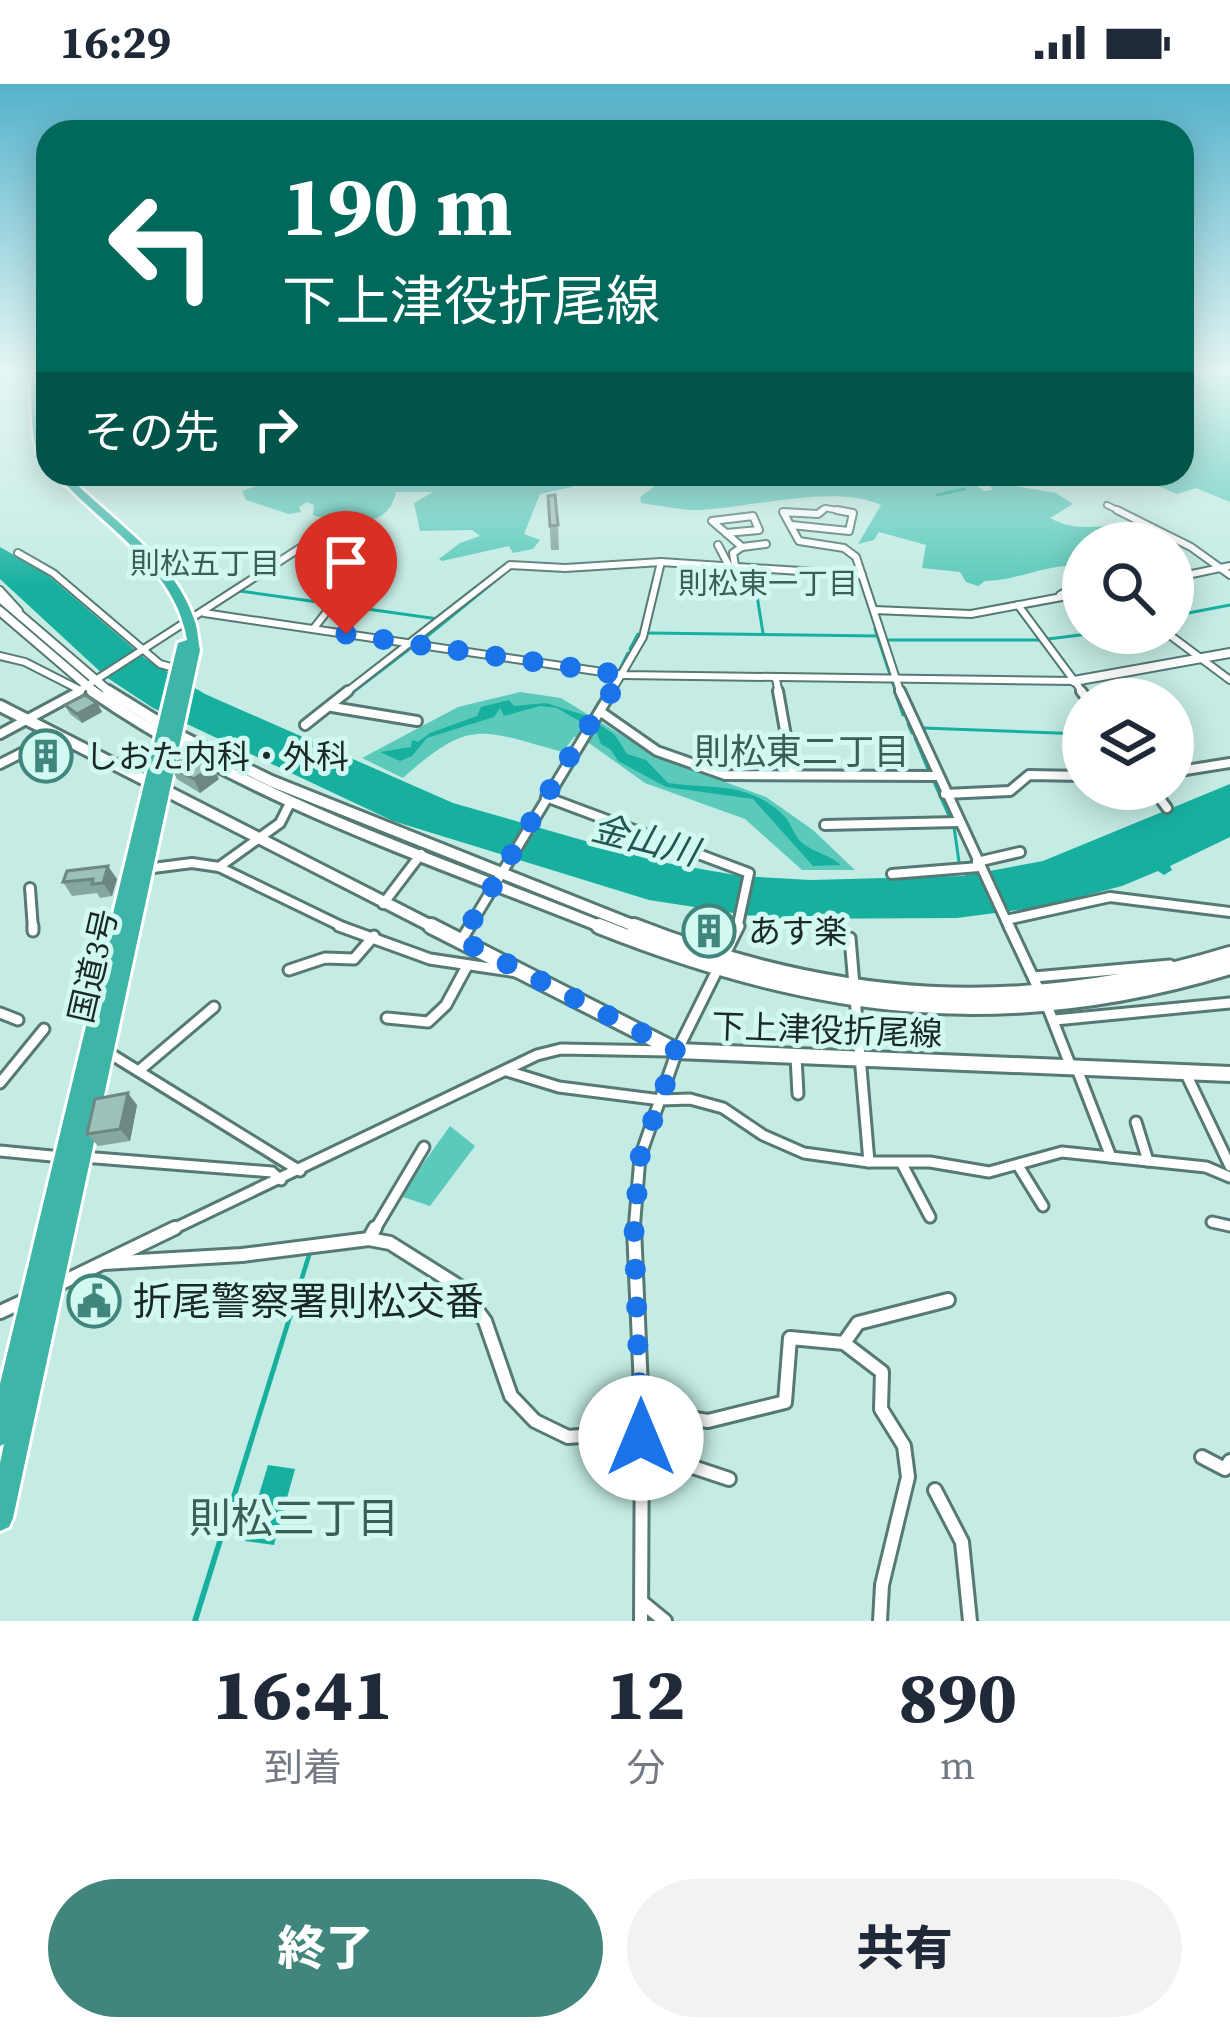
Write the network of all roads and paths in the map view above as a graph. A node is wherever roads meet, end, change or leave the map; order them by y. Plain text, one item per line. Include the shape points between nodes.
1 (69, 486) edge
2 (1108, 505) dead end
3 (791, 525) junction
4 (725, 532) junction
5 (314, 539) dead end
6 (766, 544) dead end
7 (718, 545) dead end
8 (742, 547) junction
9 (18, 553) dead end
10 (372, 554) dead end
11 (661, 562) junction
12 (731, 566) junction
13 (1221, 568) junction
14 (1230, 570) edge
15 (1194, 574) edge
16 (862, 575) junction
17 (0, 594) edge
18 (1062, 594) edge
19 (1059, 596) junction
20 (1062, 596) edge
21 (1018, 605) junction
22 (874, 610) junction
23 (0, 611) edge
24 (204, 613) junction
25 (187, 622) junction
26 (313, 629) junction
27 (416, 644) junction
28 (141, 650) junction
29 (1230, 652) edge
30 (1194, 653) edge
31 (0, 656) edge
32 (1202, 659) junction
33 (183, 672) junction
34 (623, 675) junction
35 (1071, 678) edge
36 (1091, 678) edge
37 (776, 679) junction
38 (892, 680) junction
39 (1230, 680) edge
40 (1062, 681) edge
41 (92, 683) junction
42 (0, 706) edge
43 (330, 707) junction
44 (601, 712) junction
45 (27, 720) junction
46 (417, 722) dead end
47 (305, 725) dead end
48 (171, 730) junction
49 (0, 734) edge
50 (57, 735) junction
51 (1230, 763) edge
52 (0, 764) edge
53 (1194, 769) edge
54 (793, 775) junction
55 (937, 776) junction
56 (1062, 776) edge
57 (158, 787) junction
58 (945, 794) junction
59 (546, 797) junction
60 (290, 801) junction
61 (958, 822) junction
62 (825, 825) dead end
63 (256, 839) junction
64 (1020, 852) dead end
65 (422, 853) junction
66 (979, 866) junction
67 (219, 867) junction
68 (139, 870) junction
69 (501, 871) junction
70 (892, 874) dead end
71 (30, 888) dead end
72 (383, 904) junction
73 (1230, 912) edge
74 (1005, 918) junction
75 (33, 932) dead end
76 (374, 936) junction
77 (850, 938) dead end
78 (461, 940) junction
79 (1230, 954) edge
80 (722, 964) junction
81 (467, 966) junction
82 (1230, 967) edge
83 (289, 970) dead end
84 (518, 971) junction
85 (1181, 971) junction
86 (1034, 977) junction
87 (1147, 993) junction
88 (854, 995) junction
89 (1230, 1003) edge
90 (214, 1007) dead end
91 (1048, 1008) junction
92 (1162, 1011) junction
93 (0, 1013) edge
94 (387, 1018) dead end
95 (17, 1020) dead end
96 (44, 1029) dead end
97 (104, 1051) junction
98 (677, 1051) junction
99 (796, 1056) junction
100 (861, 1058) junction
101 (1074, 1069) junction
102 (141, 1070) junction
103 (507, 1071) junction
104 (1230, 1074) edge
105 (1187, 1076) junction
106 (0, 1083) edge
107 (798, 1094) dead end
108 (661, 1100) junction
109 (1136, 1122) dead end
110 (424, 1147) dead end
111 (0, 1151) edge
112 (72, 1157) junction
113 (1111, 1157) junction
114 (1148, 1161) junction
115 (869, 1162) junction
116 (902, 1162) junction
117 (1230, 1166) edge
118 (1019, 1167) junction
119 (301, 1171) junction
120 (1230, 1177) edge
121 (281, 1180) junction
122 (1043, 1206) dead end
123 (930, 1216) dead end
124 (1212, 1222) dead end
125 (1230, 1226) edge
126 (369, 1239) junction
127 (104, 1263) junction
128 (52, 1288) junction
129 (32, 1298) junction
130 (948, 1300) dead end
131 (0, 1312) edge
132 (844, 1343) junction
133 (642, 1412) junction
134 (0, 1434) edge
135 (1202, 1457) dead end
136 (1230, 1461) edge
137 (641, 1464) junction
138 (729, 1479) dead end
139 (935, 1490) dead end
140 (0, 1518) edge
141 (642, 1602) junction
142 (641, 1621) edge
143 (665, 1621) edge
144 (880, 1621) edge
145 (970, 1621) edge

1 - 25 highway via 172,585
2 - 13 street
3 - 3 street via 783,512 853,513 844,532
3 - 16 street via 799,542 844,548
4 - 4 street via 714,519 753,516 759,530
4 - 8 street
5 - 24 street
6 - 8 street
7 - 12 street
8 - 12 street
9 - 28 street
10 - 26 street
11 - 12 street
11 - 27 street via 510,565
11 - 34 street via 643,637
12 - 16 street
13 - 14 street
13 - 15 street
16 - 22 street
17 - 41 street
18 - 19 street
19 - 20 street
19 - 21 street
21 - 22 street via 970,614
21 - 35 street
22 - 38 street
23 - 41 street
24 - 25 street
24 - 26 street
25 - 28 street
25 - 33 highway, 国道3号 via 194,650
26 - 27 street
27 - 34 street
27 - 43 street
28 - 33 street
28 - 41 street
29 - 32 street
30 - 32 street
31 - 41 street
32 - 36 street
32 - 39 street
33 - 48 highway, 国道3号
34 - 37 street
34 - 44 street
37 - 38 street
37 - 54 street
38 - 40 street
38 - 55 street
41 - 45 street
41 - 48 street
42 - 45 street, 下上津役折尾線
43 - 46 street
43 - 47 street
44 - 54 street via 679,762 725,775
44 - 59 street
45 - 49 street
45 - 50 street, 下上津役折尾線
48 - 57 highway, 国道3号
48 - 60 street
48 - 69 street via 298,794
50 - 52 street
50 - 57 street, 下上津役折尾線
51 - 53 street
54 - 55 street
55 - 58 street
56 - 58 street via 1029,775 1010,791
57 - 63 street, 下上津役折尾線
57 - 68 highway, 国道3号
58 - 61 street
59 - 69 street
59 - 80 street via 739,866 748,875 741,921
60 - 63 street via 281,824
60 - 65 street
61 - 62 street
61 - 66 street
63 - 67 street
63 - 72 street, 下上津役折尾線
64 - 66 street
65 - 69 street
65 - 72 street
66 - 70 street
66 - 74 street
67 - 68 street
67 - 76 street
68 - 97 highway, 国道3号
68 - 112 highway, 国道3号
69 - 78 street
69 - 80 street
71 - 75 street
72 - 78 street, 下上津役折尾線
73 - 74 street via 1110,897
74 - 86 street
76 - 81 street
76 - 83 street via 354,959
77 - 88 street
78 - 84 street, 下上津役折尾線
79 - 85 street
80 - 88 street
80 - 98 street
81 - 84 street
81 - 94 street via 428,1022
82 - 87 street
84 - 98 street, 下上津役折尾線
85 - 86 street via 1139,965
85 - 91 street
86 - 91 street
87 - 91 street
87 - 92 street
88 - 91 street via 948,1009
88 - 100 street
89 - 92 street
90 - 102 street
91 - 92 street
91 - 101 street
93 - 95 street
96 - 106 street
97 - 102 street
97 - 112 highway, 国道3号
98 - 99 street, 下上津役折尾線
98 - 103 street via 561,1048
98 - 108 street
99 - 100 street, 下上津役折尾線
99 - 107 street
100 - 101 street, 下上津役折尾線
100 - 115 street
101 - 105 street, 下上津役折尾線
101 - 113 street
102 - 119 street
103 - 108 street via 559,1088
103 - 119 street
104 - 105 street, 下上津役折尾線
105 - 117 street
108 - 115 street via 723,1108 804,1153
108 - 133 street via 640,1157 634,1229
109 - 114 street
110 - 126 street
111 - 112 street
112 - 121 street via 272,1172
112 - 128 highway, 国道3号
112 - 129 highway, 国道3号
113 - 114 street
113 - 118 street via 1062,1152
114 - 120 street
115 - 116 street
116 - 118 street via 989,1172
116 - 123 street
118 - 122 street
119 - 121 street
121 - 127 street
124 - 125 street
126 - 127 street
126 - 133 street via 390,1243 460,1287 485,1321 512,1396 535,1421 568,1438
127 - 128 street
128 - 129 street
128 - 140 highway, 国道3号
129 - 131 street
129 - 134 highway, 国道3号
130 - 132 street via 858,1323
132 - 133 street via 790,1338 785,1402 708,1420
132 - 144 street via 882,1372 881,1409 904,1446 908,1478
133 - 137 street
135 - 136 street via 1225,1469
137 - 138 street via 690,1466
137 - 141 street
139 - 145 street via 962,1542
141 - 142 street
141 - 143 street

